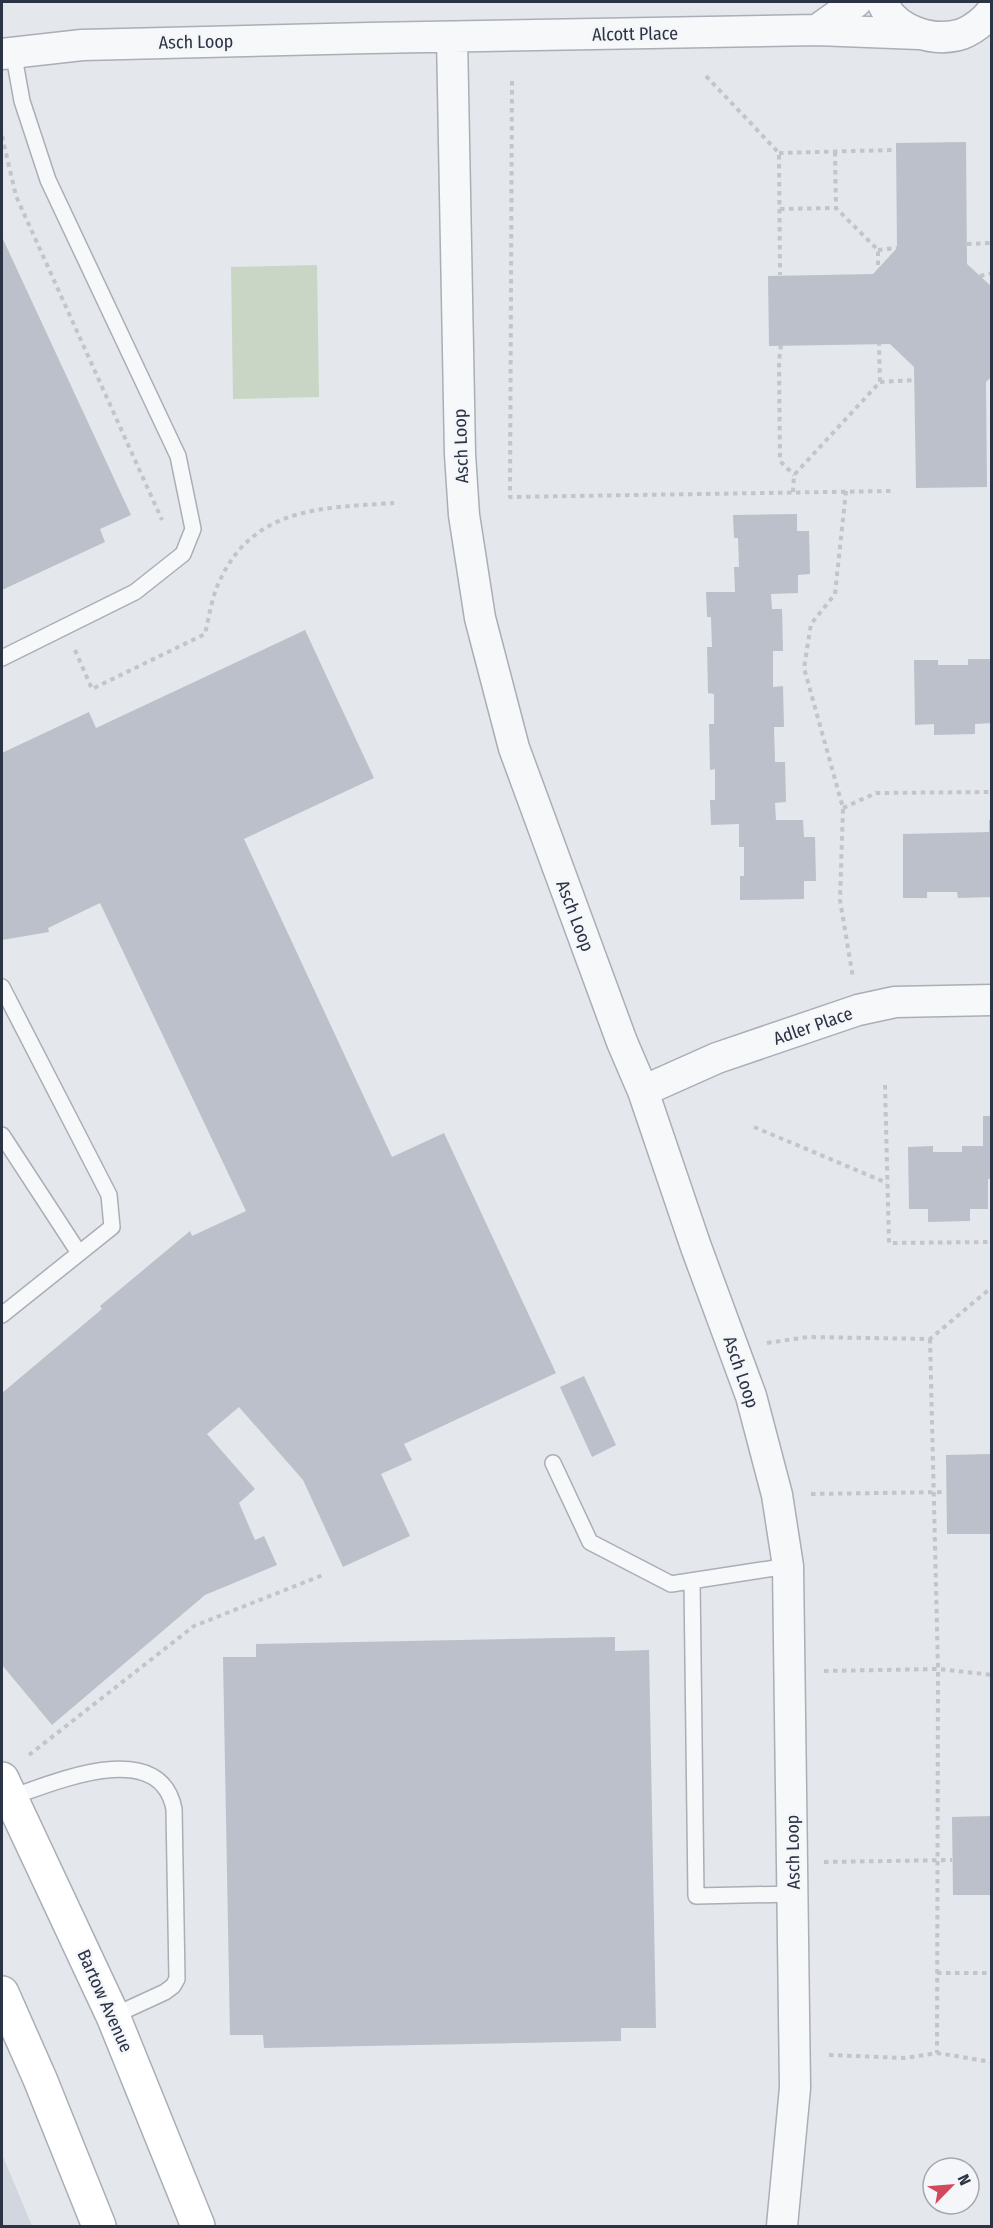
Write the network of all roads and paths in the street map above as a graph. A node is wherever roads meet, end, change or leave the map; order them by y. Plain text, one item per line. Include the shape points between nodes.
1 (856, 2) edge
2 (882, 2) edge
3 (992, 11) edge
4 (817, 30) junction
5 (919, 34) junction
6 (452, 37) junction
7 (7, 52) edge
8 (706, 76) dead end
9 (512, 81) dead end
10 (2, 136) edge
11 (894, 150) dead end
12 (836, 152) junction
13 (779, 153) junction
14 (836, 208) junction
15 (780, 209) junction
16 (992, 243) edge
17 (967, 244) dead end
18 (897, 248) dead end
19 (878, 250) junction
20 (878, 268) dead end
21 (992, 273) edge
22 (780, 275) dead end
23 (980, 276) dead end
24 (879, 344) dead end
25 (781, 345) dead end
26 (914, 380) dead end
27 (880, 382) junction
28 (794, 475) junction
29 (846, 491) junction
30 (891, 491) dead end
31 (793, 492) junction
32 (394, 503) dead end
33 (180, 557) junction
34 (65, 627) junction
35 (2, 658) edge
36 (992, 792) edge
37 (843, 808) junction
38 (2, 987) edge
39 (992, 1000) edge
40 (858, 1010) junction
41 (885, 1085) dead end
42 (643, 1091) junction
43 (754, 1127) dead end
44 (2, 1135) edge
45 (887, 1183) junction
46 (992, 1242) edge
47 (79, 1253) junction
48 (992, 1287) edge
49 (2, 1315) edge
50 (930, 1339) junction
51 (734, 1349) junction
52 (553, 1463) dead end
53 (934, 1492) junction
54 (946, 1492) dead end
55 (777, 1495) junction
56 (788, 1566) junction
57 (323, 1575) dead end
58 (692, 1581) junction
59 (938, 1669) junction
60 (790, 1672) junction
61 (992, 1675) edge
62 (52, 1784) junction
63 (7, 1788) edge
64 (938, 1860) junction
65 (952, 1860) dead end
66 (793, 1862) junction
67 (794, 1894) junction
68 (938, 1973) junction
69 (992, 1973) edge
70 (2, 1993) edge
71 (113, 2016) junction
72 (795, 2053) junction
73 (937, 2053) junction
74 (992, 2062) edge
75 (99, 2226) edge
76 (198, 2226) edge
77 (782, 2226) edge

1 - 4 street
2 - 5 street via 899,23
3 - 5 street, Alcott Place via 963,33 941,37
4 - 5 street, Alcott Place
4 - 6 street, Alcott Place
6 - 7 street, Asch Loop via 82,45
6 - 42 street, Asch Loop via 460,454 464,515 480,618 514,748
7 - 33 lane via 48,180 178,456 193,529
8 - 13 path
9 - 31 path via 510,497
10 - 33 path via 16,196
11 - 12 path
12 - 13 path
12 - 14 path
13 - 15 path
14 - 15 path
14 - 19 path
15 - 22 path
16 - 17 path
18 - 19 path
19 - 20 path
21 - 23 path
24 - 27 path
25 - 28 path via 780,461
26 - 27 path
27 - 28 path
28 - 31 path
29 - 30 path
29 - 31 path
29 - 37 path via 835,594 810,624 804,668
32 - 34 path via 324,508 284,517 246,540 219,581 205,633 92,689
33 - 34 lane via 135,592
34 - 35 lane
36 - 37 path via 876,793
37 - 40 path via 840,900
38 - 47 lane via 109,1195 112,1227
39 - 40 street, Adler Place via 895,1002
40 - 42 street, Adler Place via 717,1058
41 - 45 path
42 - 51 street, Asch Loop
43 - 45 path
44 - 47 lane
45 - 46 path via 889,1243
47 - 49 lane
48 - 50 path
50 - 51 path via 808,1337
50 - 53 path
51 - 55 street, Asch Loop via 751,1396
52 - 58 lane via 590,1542 671,1584
53 - 54 path
53 - 55 path
53 - 59 path
55 - 56 street, Asch Loop
56 - 58 lane
56 - 60 street, Asch Loop
57 - 62 path via 194,1626 166,1647 28,1754
58 - 67 lane via 696,1896
59 - 60 path
59 - 61 path
59 - 64 path
60 - 66 street, Asch Loop
62 - 63 lane
62 - 71 lane via 124,1769 156,1779 171,1796 177,1978 165,1992
63 - 71 main road, Bartow Avenue
64 - 65 path
64 - 66 path
64 - 68 path
66 - 67 street, Asch Loop
67 - 72 street, Asch Loop
68 - 69 path
68 - 73 path
70 - 75 main road
71 - 76 main road, Bartow Avenue
72 - 73 path via 904,2058
72 - 77 street, Asch Loop
73 - 74 path

